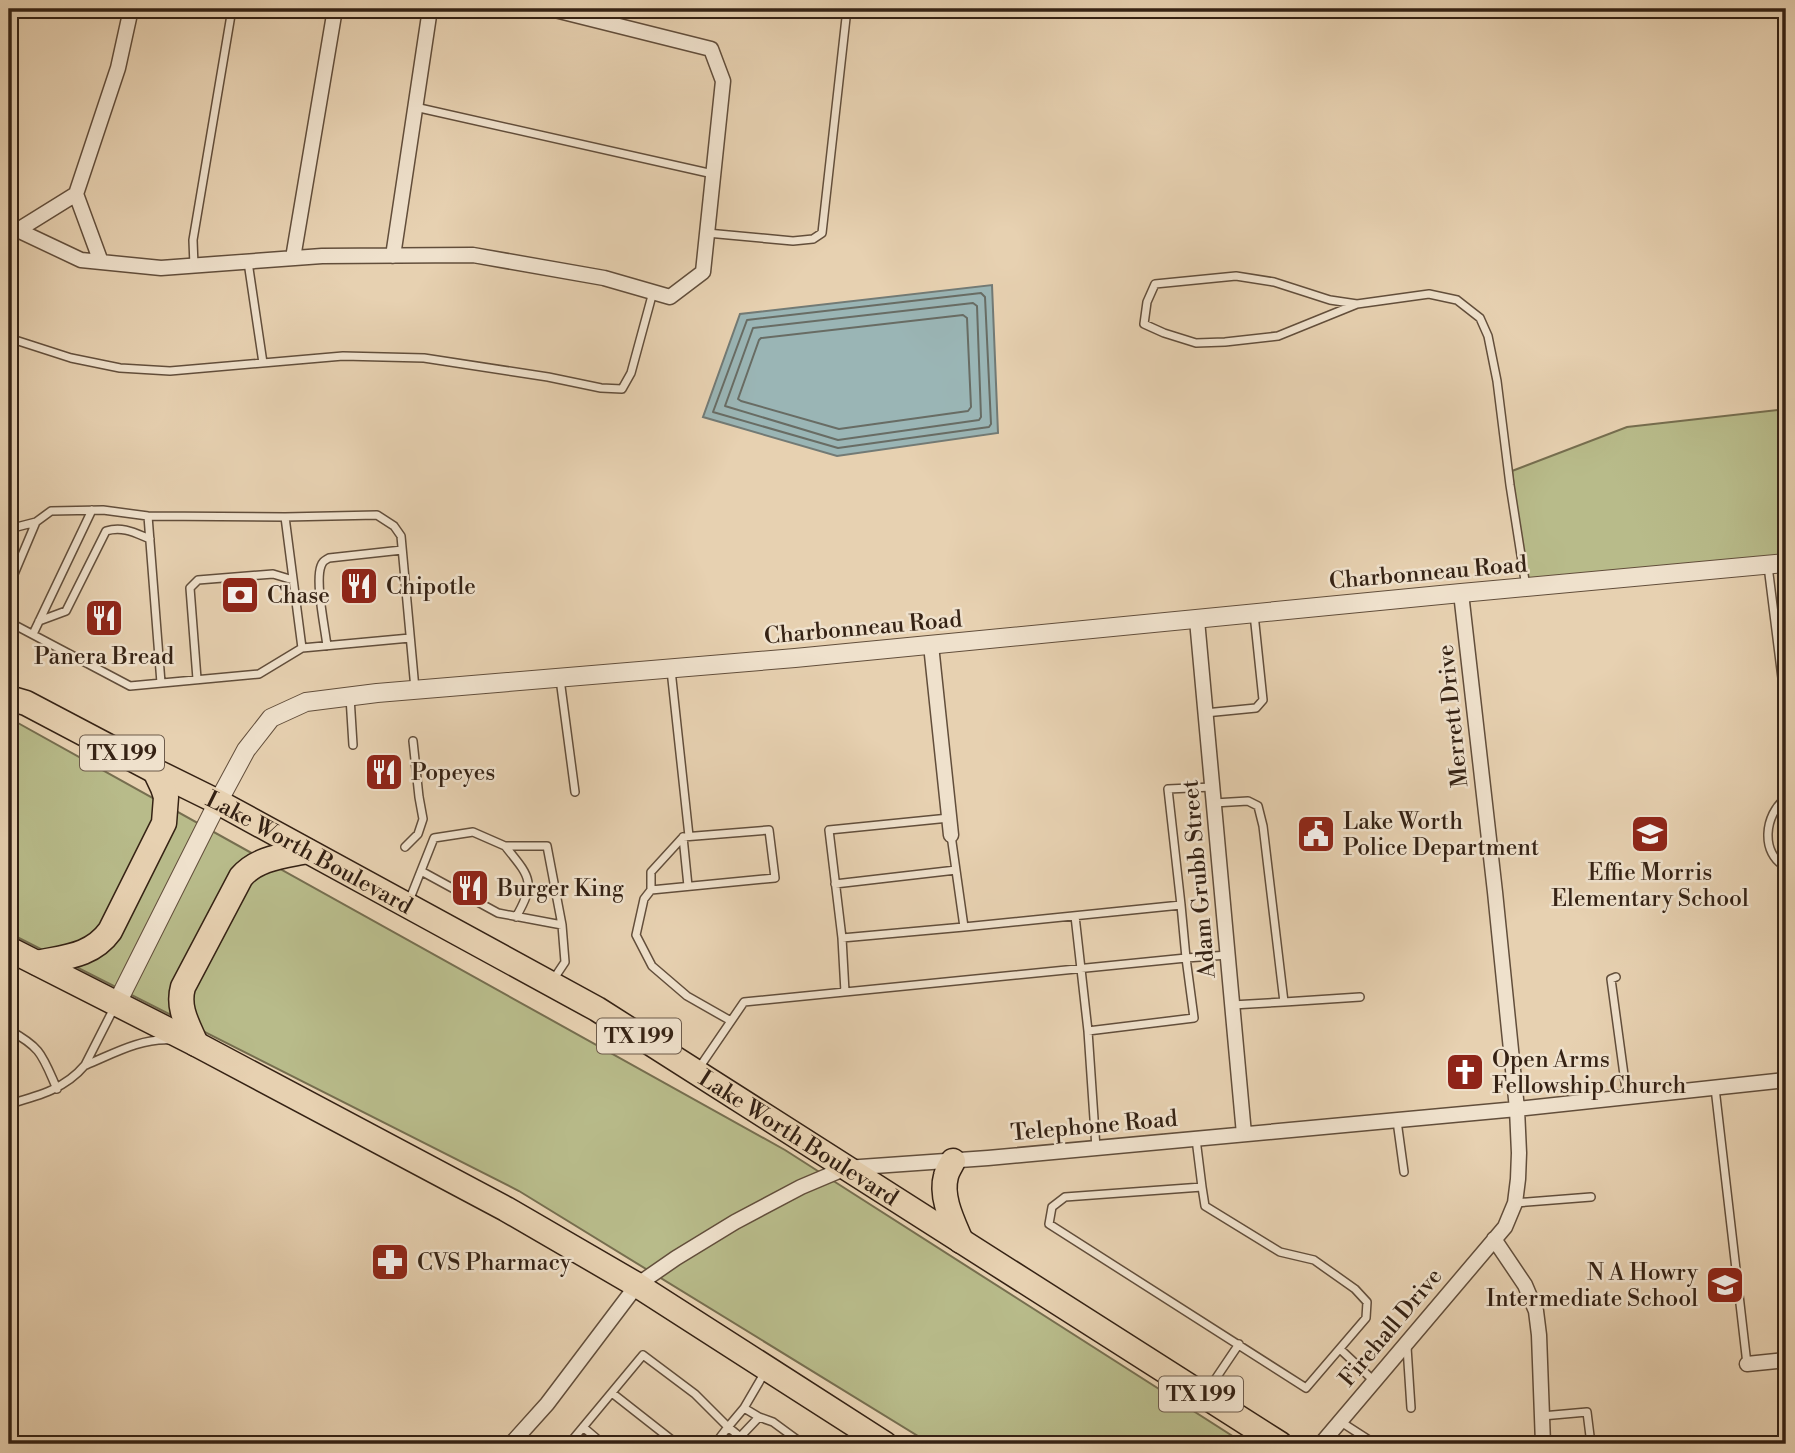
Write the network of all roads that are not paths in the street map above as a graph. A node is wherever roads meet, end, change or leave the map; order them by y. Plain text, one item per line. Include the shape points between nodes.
1 (131, 9) edge
2 (232, 9) edge
3 (335, 9) edge
4 (430, 9) edge
5 (551, 9) edge
6 (847, 9) edge
7 (415, 107) junction
8 (713, 174) junction
9 (76, 194) junction
10 (13, 228) edge
11 (707, 233) junction
12 (393, 256) junction
13 (293, 258) junction
14 (101, 262) junction
15 (248, 262) junction
16 (194, 266) junction
17 (653, 292) junction
18 (1357, 304) junction
19 (9, 338) edge
20 (262, 363) junction
21 (92, 510) junction
22 (148, 516) junction
23 (285, 517) junction
24 (36, 522) junction
25 (9, 529) edge
26 (150, 539) junction
27 (402, 550) junction
28 (1786, 564) edge
29 (1768, 566) junction
30 (293, 580) junction
31 (9, 586) edge
32 (1526, 587) junction
33 (1461, 593) junction
34 (1254, 614) junction
35 (1197, 620) junction
36 (39, 621) junction
37 (9, 622) edge
38 (33, 634) junction
39 (410, 638) junction
40 (931, 645) junction
41 (327, 646) junction
42 (302, 648) junction
43 (670, 668) junction
44 (560, 678) junction
45 (197, 679) junction
46 (161, 683) junction
47 (415, 690) junction
48 (1786, 695) edge
49 (350, 696) junction
50 (9, 698) edge
51 (1205, 713) junction
52 (413, 741) dead end
53 (354, 745) dead end
54 (155, 771) junction
55 (1212, 787) junction
56 (575, 792) dead end
57 (1786, 799) edge
58 (218, 802) junction
59 (1213, 803) junction
60 (949, 818) junction
61 (951, 835) joint
62 (686, 836) junction
63 (505, 846) junction
64 (405, 847) dead end
65 (307, 851) junction
66 (1786, 867) edge
67 (956, 870) junction
68 (421, 871) junction
69 (835, 884) junction
70 (688, 886) junction
71 (650, 890) junction
72 (408, 905) junction
73 (1181, 905) junction
74 (1074, 916) junction
75 (516, 917) junction
76 (562, 925) junction
77 (964, 927) junction
78 (842, 938) junction
79 (9, 949) edge
80 (1227, 955) junction
81 (1186, 958) junction
82 (37, 963) junction
83 (1081, 969) junction
84 (1616, 977) dead end
85 (550, 984) junction
86 (845, 992) junction
87 (1360, 997) dead end
88 (1284, 1002) junction
89 (117, 1003) junction
90 (1232, 1005) junction
91 (731, 1021) junction
92 (9, 1030) edge
93 (1087, 1031) junction
94 (197, 1044) junction
95 (85, 1065) junction
96 (696, 1072) junction
97 (1786, 1080) edge
98 (1715, 1088) junction
99 (57, 1089) junction
100 (1627, 1097) junction
101 (9, 1104) edge
102 (1517, 1109) junction
103 (1397, 1120) junction
104 (1244, 1134) junction
105 (1196, 1138) junction
106 (1096, 1148) junction
107 (953, 1161) junction
108 (846, 1168) junction
109 (1404, 1172) dead end
110 (1202, 1187) junction
111 (1591, 1197) dead end
112 (1514, 1203) junction
113 (1494, 1238) junction
114 (961, 1241) junction
115 (637, 1285) junction
116 (1406, 1343) junction
117 (1239, 1344) junction
118 (1340, 1349) junction
119 (1786, 1360) edge
120 (1747, 1364) joint
121 (767, 1369) junction
122 (1374, 1381) junction
123 (612, 1393) junction
124 (1204, 1396) junction
125 (744, 1408) junction
126 (1411, 1408) dead end
127 (1542, 1416) junction
128 (759, 1417) junction
129 (1340, 1422) junction
130 (583, 1427) junction
131 (728, 1427) junction
132 (740, 1437) junction
133 (1372, 1442) dead end
134 (511, 1444) edge
135 (569, 1444) edge
136 (603, 1444) edge
137 (677, 1444) edge
138 (715, 1444) edge
139 (749, 1444) edge
140 (803, 1444) edge
141 (885, 1444) edge
142 (1280, 1444) edge
143 (1321, 1444) edge
144 (1543, 1444) edge
145 (1591, 1444) edge

1 - 9 street via 118,68
2 - 16 lane via 193,240
3 - 13 street
4 - 7 street
5 - 8 street via 710,49 723,81
6 - 11 lane via 822,233 793,241
7 - 8 lane
7 - 12 street
8 - 11 street
9 - 10 street
9 - 14 street
10 - 14 street via 81,260
11 - 17 street via 703,272 670,297
12 - 13 street
12 - 17 street via 474,255 604,278
13 - 15 street
14 - 16 street
15 - 16 street
15 - 20 lane
17 - 20 lane via 631,373 622,389 424,358 343,356
18 - 18 lane via 1274,282 1214,277 1155,284 1144,324 1196,343 1224,342 1278,336
18 - 32 lane via 1429,294 1457,300 1480,318 1497,382
19 - 20 lane via 120,368 170,372
21 - 22 lane
21 - 24 lane via 51,511
21 - 36 lane
22 - 23 lane
22 - 26 lane
23 - 27 lane via 377,515 394,526
23 - 30 lane
24 - 25 lane
24 - 31 lane
26 - 36 lane via 117,528 106,531 66,611
26 - 46 lane
27 - 39 lane
27 - 41 lane via 323,561 319,580
28 - 29 street, Charbonneau Road
29 - 32 street, Charbonneau Road
29 - 48 lane
30 - 42 lane
30 - 45 lane via 273,574 198,580 190,588
32 - 33 street, Charbonneau Road
33 - 34 street, Charbonneau Road
33 - 102 street, Merrett Drive
34 - 35 street, Charbonneau Road
34 - 51 lane via 1262,700 1256,708
35 - 40 street, Charbonneau Road
35 - 51 street, Adam Grubb Street
36 - 38 lane
37 - 38 lane
38 - 46 lane via 130,686
39 - 41 lane
39 - 47 lane
40 - 43 street, Charbonneau Road
40 - 60 street
41 - 42 lane
42 - 45 lane via 259,674
43 - 44 street, Charbonneau Road
43 - 62 lane
44 - 47 street, Charbonneau Road
44 - 56 lane
45 - 46 lane
47 - 49 street, Charbonneau Road
49 - 53 lane
49 - 58 street, Charbonneau Road via 306,702 271,718 246,750
50 - 54 highway, Lake Worth Boulevard / TX 199
51 - 55 street, Adam Grubb Street
52 - 64 lane via 423,819 418,834
54 - 58 highway, Lake Worth Boulevard / TX 199
54 - 82 highway via 166,797 164,823 110,931 82,954
55 - 59 street, Adam Grubb Street
55 - 73 lane via 1168,789
57 - 66 lane via 1768,822 1768,844 1779,864
58 - 65 highway, Lake Worth Boulevard / TX 199
58 - 89 street, Charbonneau Road
59 - 80 street, Adam Grubb Street
59 - 88 lane via 1248,801 1258,806
60 - 61 street
60 - 69 lane via 829,830
61 - 67 lane
62 - 70 lane
62 - 70 lane via 769,830 775,878
62 - 71 lane via 650,872
63 - 68 lane via 473,832 434,838
63 - 75 lane via 526,874 530,888
63 - 76 lane via 547,846
65 - 72 highway, Lake Worth Boulevard / TX 199
65 - 94 highway via 261,862 241,877 181,994 182,1009
67 - 69 lane
67 - 77 lane
68 - 72 lane
68 - 75 lane via 498,913
69 - 78 lane
70 - 71 lane
71 - 91 lane via 636,935 652,966 687,996
72 - 85 highway, Lake Worth Boulevard / TX 199
73 - 74 lane
73 - 81 lane
74 - 77 lane
74 - 83 lane
75 - 76 lane
76 - 85 lane via 565,962
77 - 78 lane
78 - 86 lane
79 - 82 highway
80 - 81 lane
80 - 90 street, Adam Grubb Street
81 - 83 lane
81 - 93 lane via 1194,1018
82 - 89 highway
83 - 86 lane
83 - 93 lane
84 - 100 lane via 1611,979
85 - 96 highway, Lake Worth Boulevard / TX 199
86 - 91 lane via 744,1002
87 - 88 lane
88 - 90 lane
89 - 94 highway
89 - 95 lane
90 - 104 street, Adam Grubb Street
91 - 96 lane
92 - 99 lane via 40,1052
93 - 106 lane
94 - 95 lane via 144,1042
94 - 115 highway via 506,1209
95 - 99 lane
96 - 108 highway, Lake Worth Boulevard / TX 199
97 - 98 street, Telephone Road
98 - 100 street, Telephone Road
98 - 120 lane
99 - 101 lane
100 - 102 street, Telephone Road
102 - 103 street, Telephone Road
102 - 112 street, Merrett Drive
103 - 104 street, Telephone Road
103 - 109 lane
104 - 105 street, Telephone Road
105 - 106 street, Telephone Road
105 - 110 lane
106 - 107 street, Telephone Road
107 - 108 street, Telephone Road
107 - 114 highway via 945,1177 946,1195
108 - 114 highway, Lake Worth Boulevard / TX 199
108 - 115 street, Telephone Road via 735,1222
110 - 117 lane via 1065,1197 1052,1207 1049,1224
110 - 118 lane via 1205,1206 1280,1252 1314,1259 1367,1302 1366,1318
111 - 112 lane
112 - 113 street, Merrett Drive via 1506,1227
113 - 116 street, Firehall Drive
113 - 127 street via 1525,1284 1536,1311
114 - 124 highway, Lake Worth Boulevard / TX 199
115 - 121 highway
115 - 134 street, Telephone Road
116 - 122 street, Firehall Drive
116 - 126 lane
117 - 118 lane via 1306,1388
117 - 124 lane
118 - 122 lane
119 - 120 street
121 - 125 lane
121 - 141 highway
122 - 129 street, Firehall Drive
123 - 130 lane
123 - 131 lane via 643,1355 695,1394
123 - 137 lane
124 - 142 highway, Lake Worth Boulevard / TX 199
125 - 128 lane
125 - 131 lane
127 - 144 street
127 - 145 lane via 1587,1412
128 - 132 lane
128 - 140 lane via 774,1422
129 - 133 lane
129 - 143 street, Firehall Drive
130 - 135 lane
130 - 136 lane
131 - 132 lane
131 - 138 lane
132 - 139 lane

